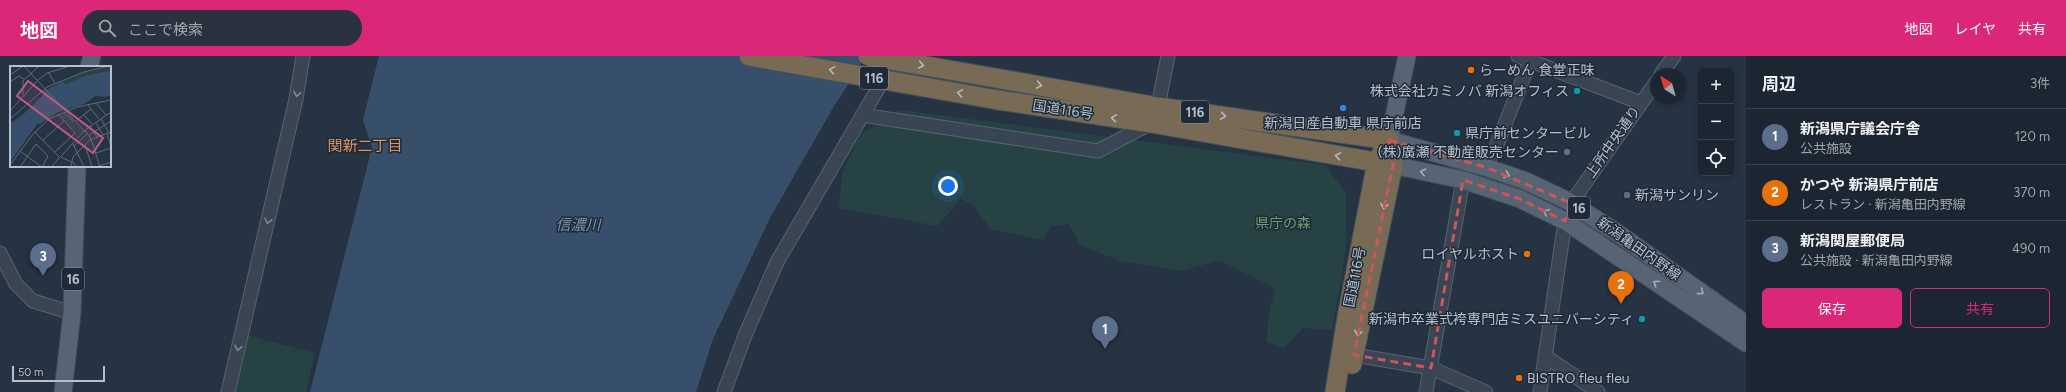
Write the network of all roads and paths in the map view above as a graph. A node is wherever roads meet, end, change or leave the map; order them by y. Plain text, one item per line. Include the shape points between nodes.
1 (92, 56) edge
2 (303, 56) edge
3 (750, 56) edge
4 (868, 56) edge
5 (897, 56) edge
6 (1168, 56) edge
7 (1407, 56) edge
8 (1674, 56) edge
9 (1526, 57) edge
10 (89, 66) edge
11 (1665, 68) edge
12 (1650, 90) edge
13 (1641, 103) junction
14 (862, 115) junction
15 (1155, 115) junction
16 (1389, 140) junction
17 (1385, 164) junction
18 (77, 167) edge
19 (1486, 167) junction
20 (1463, 180) junction
21 (1571, 203) junction
22 (1564, 221) junction
23 (0, 253) edge
24 (72, 313) junction
25 (1746, 324) edge
26 (1746, 343) edge
27 (1354, 355) junction
28 (1545, 356) junction
29 (1431, 368) junction
30 (63, 392) edge
31 (228, 392) edge
32 (724, 392) edge
33 (1335, 392) edge
34 (1347, 392) edge
35 (1426, 392) edge
36 (1486, 392) edge
37 (1540, 392) edge
38 (1598, 392) edge

1 - 10 main road
2 -> 31 street via 296,99
15 -> 3 highway, 国道116号 / 116, bridge via 998,100
4 -> 15 highway, 国道116号 / 116, bridge via 1001,79
5 - 14 street
6 - 15 street
7 - 16 main road
8 - 11 street
9 - 13 street
9 - 19 street via 1496,147
12 - 13 street, 上所中央通り
13 - 21 street, 上所中央通り
14 - 15 street via 1098,151
14 - 32 street via 777,262
15 -> 16 highway, 国道116号 / 116
17 -> 15 highway, 国道116号 / 116
16 - 17 highway, 国道116号
16 - 19 main road, 新潟亀田内野線 / 16
20 -> 17 main road, 新潟亀田内野線 / 16
17 -> 27 highway, 国道116号
17 - 33 highway, 国道116号 via 1347,317
18 - 24 main road, 16
19 -> 21 main road, 新潟亀田内野線 / 16 via 1526,181
22 -> 20 main road, 新潟亀田内野線 / 16 via 1520,199
20 - 29 street
21 - 22 street, 上所中央通り
21 -> 25 main road, 新潟亀田内野線 / 16
26 -> 22 main road, 新潟亀田内野線 / 16
22 - 28 street, 上所中央通り
23 - 24 street via 16,284 33,301
24 - 30 main road, 16
27 - 29 street
27 - 34 highway, 国道116号
28 - 37 street, 上所中央通り
28 - 38 street
29 - 35 street
29 - 36 street

